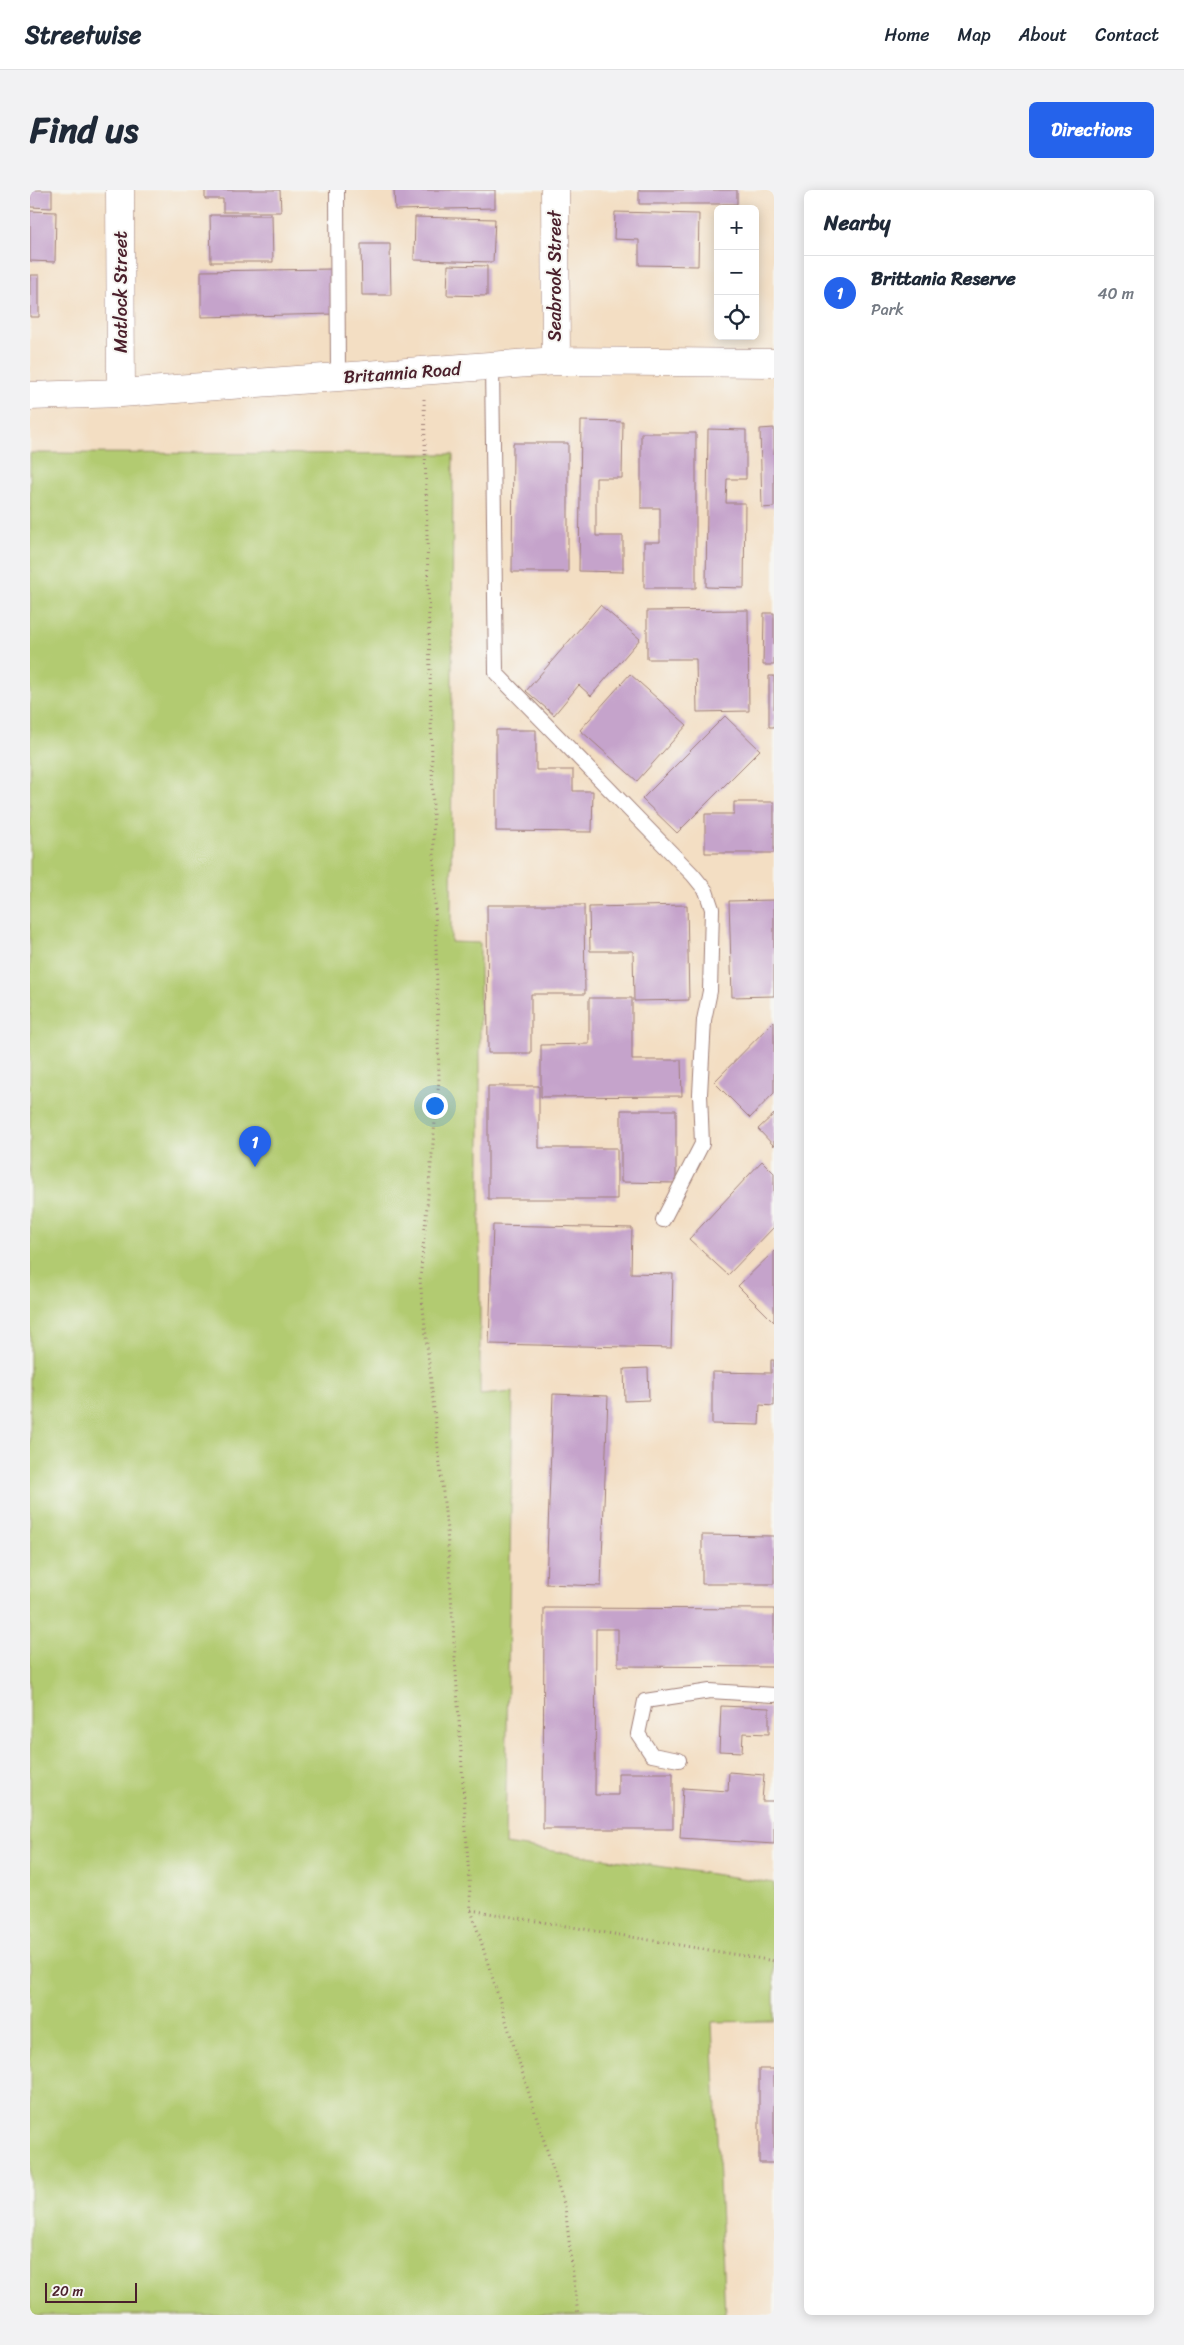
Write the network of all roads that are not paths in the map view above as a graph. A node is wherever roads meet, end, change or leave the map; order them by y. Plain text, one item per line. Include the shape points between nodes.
1 (120, 190) edge
2 (337, 190) edge
3 (555, 190) edge
4 (556, 361) junction
5 (774, 363) edge
6 (492, 366) junction
7 (338, 377) junction
8 (121, 393) junction
9 (30, 396) edge
10 (663, 1220) dead end
11 (774, 1695) edge
12 (679, 1760) dead end

1 - 8 street, Matlock Street
2 - 7 lane
3 - 4 street, Seabrook Street
4 - 5 street, Britannia Road
4 - 6 street, Britannia Road
6 - 7 street, Britannia Road
6 - 10 lane via 496,673 693,875 706,891 712,909 710,991 704,1020 700,1094 702,1144
7 - 8 street, Britannia Road
8 - 9 street, Britannia Road
11 - 12 lane via 710,1691 645,1701 638,1734 652,1755

